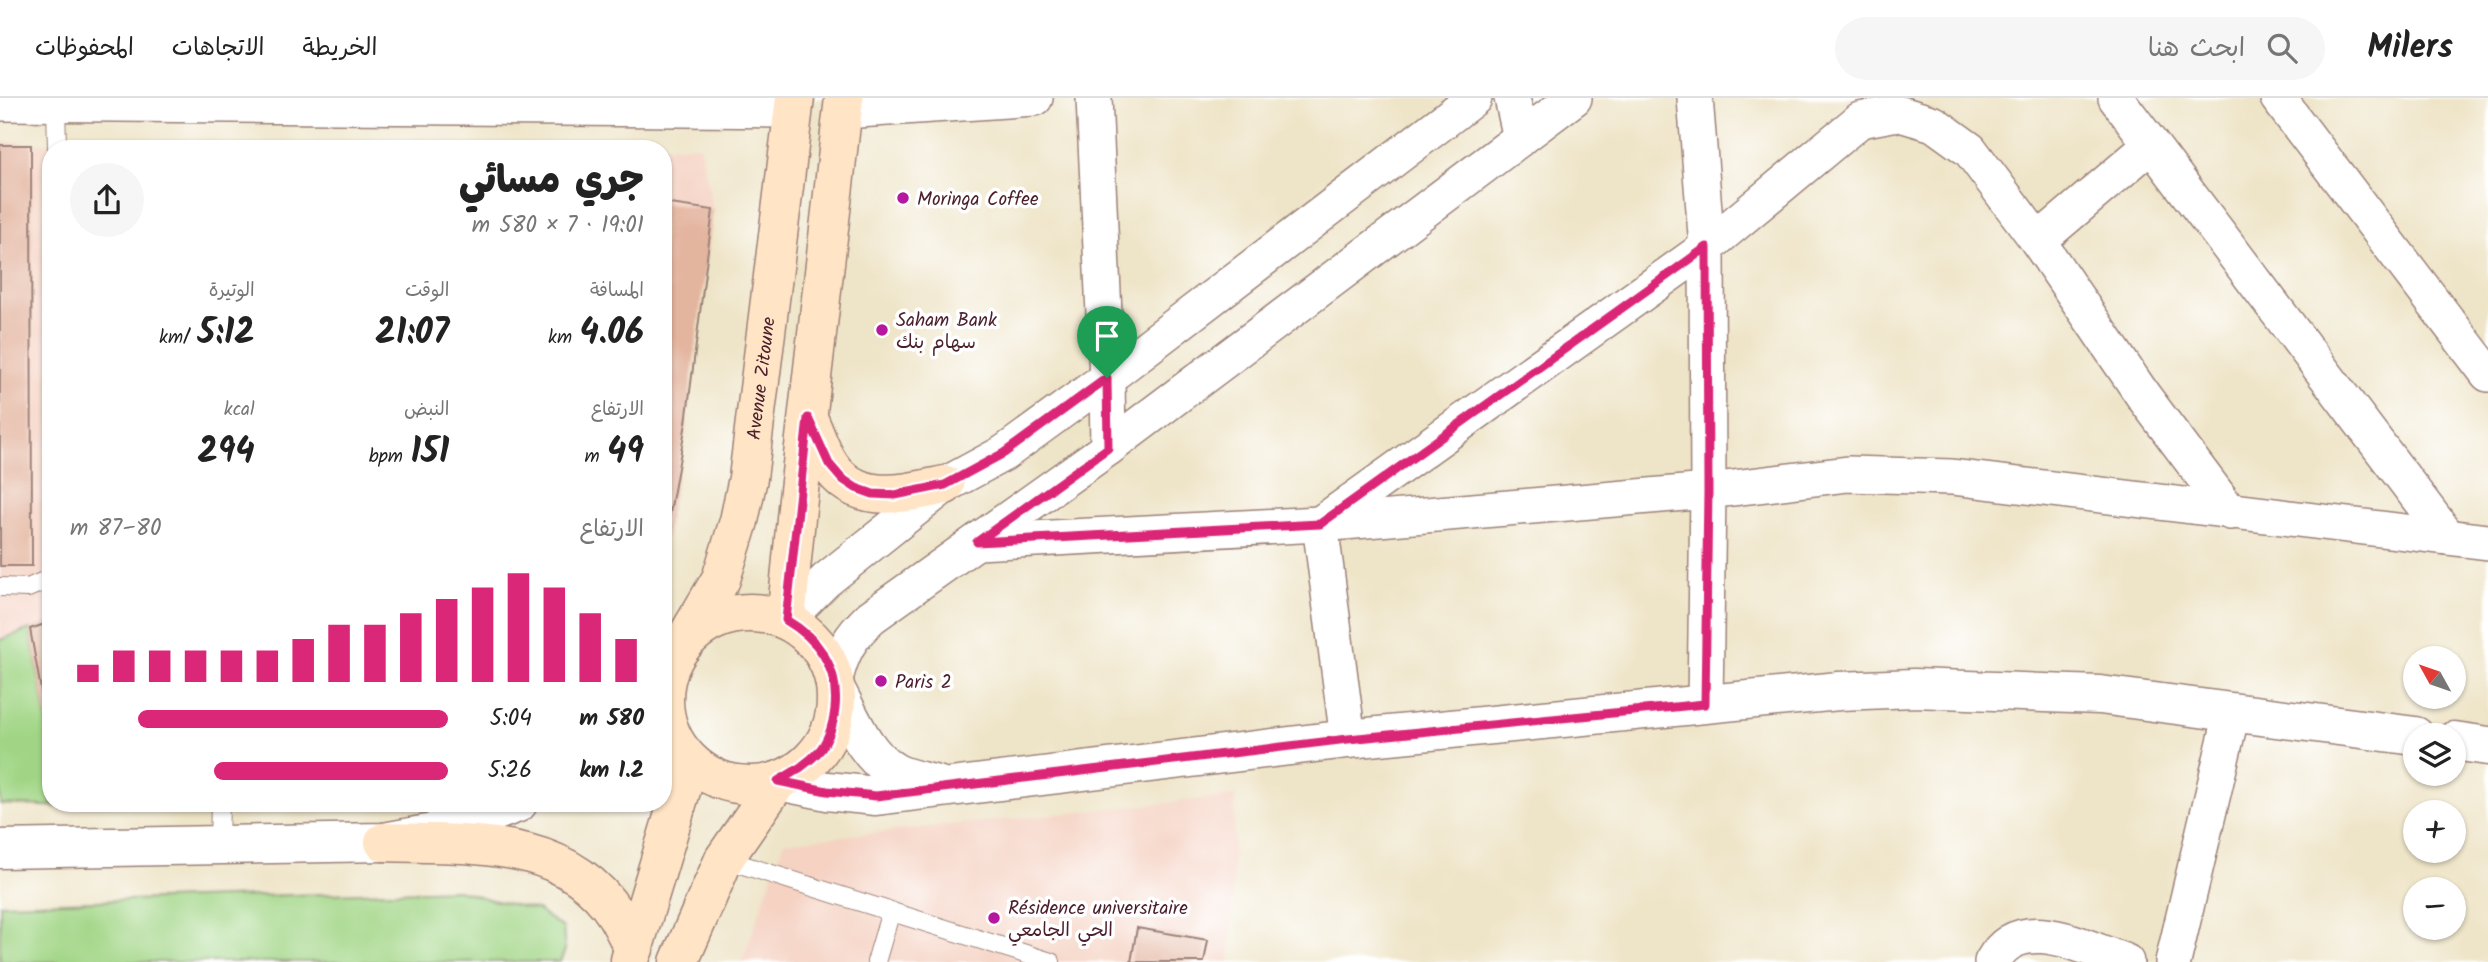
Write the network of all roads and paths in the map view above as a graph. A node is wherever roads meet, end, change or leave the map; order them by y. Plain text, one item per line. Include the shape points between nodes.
1 (1035, 98) edge
2 (1094, 98) edge
3 (1475, 98) edge
4 (1512, 98) edge
5 (1574, 98) edge
6 (1695, 98) edge
7 (2116, 98) edge
8 (2278, 98) edge
9 (214, 101) edge
10 (301, 102) edge
11 (0, 103) edge
12 (56, 103) junction
13 (794, 104) edge
14 (843, 105) edge
15 (1521, 138) junction
16 (57, 140) edge
17 (2151, 145) junction
18 (2038, 241) junction
19 (1707, 247) junction
20 (2488, 374) edge
21 (1107, 378) junction
22 (808, 418) junction
23 (1108, 448) junction
24 (945, 485) junction
25 (1708, 491) junction
26 (2230, 512) junction
27 (1320, 524) junction
28 (2448, 537) junction
29 (977, 542) junction
30 (2488, 542) edge
31 (42, 582) edge
32 (0, 587) edge
33 (786, 620) junction
34 (672, 665) edge
35 (672, 666) edge
36 (836, 685) junction
37 (1705, 704) junction
38 (2232, 713) junction
39 (2403, 734) edge
40 (672, 739) edge
41 (1348, 739) junction
42 (2466, 743) edge
43 (2488, 746) edge
44 (679, 759) edge
45 (778, 781) junction
46 (942, 786) junction
47 (672, 788) edge
48 (220, 812) edge
49 (469, 812) edge
50 (666, 812) edge
51 (437, 818) edge
52 (384, 842) junction
53 (219, 844) junction
54 (0, 849) edge
55 (724, 859) junction
56 (891, 911) junction
57 (631, 956) edge
58 (679, 962) edge
59 (876, 962) edge
60 (1051, 962) edge
61 (1992, 962) edge
62 (2126, 962) edge
63 (2173, 962) edge

1 - 14 street
2 - 21 street
3 - 21 street
4 - 15 street
5 - 15 street
6 - 19 street
7 - 17 street
8 - 20 street
9 - 10 street
9 - 12 street
10 - 13 street
11 - 12 street
12 - 16 lane
13 - 34 main road, Avenue Zitoune via 748,478 721,579
14 - 22 main road
15 - 23 street
17 - 18 street
17 - 28 street
18 - 19 street via 1970,150 1934,124 1897,113 1860,120
18 - 26 street via 2144,397
19 - 25 street
19 - 27 street
21 - 23 street
21 - 24 street via 1004,453
22 - 24 main road via 829,464 856,488 895,495
22 - 33 main road
23 - 29 street
24 - 33 street via 825,580
25 - 26 street via 1848,474 1900,474
25 - 27 street
25 - 37 street
26 - 28 street
27 - 29 street
27 - 41 street
28 - 30 street
29 - 36 street via 853,634 841,656
31 - 32 lane via 29,588
33 - 35 main road via 741,613 719,619 698,630
33 - 36 main road via 817,644
36 - 45 main road via 834,720 823,747 803,767
36 - 46 street via 873,755 895,773
37 - 38 street via 1926,688 2100,695
37 - 41 street
38 - 39 street
38 - 63 street
40 - 44 main road
41 - 46 street
42 - 43 street
44 - 45 main road via 731,783 755,786
44 - 47 main road
45 - 46 street via 876,796
45 - 55 main road
48 - 53 lane
49 - 51 street
50 - 57 main road
51 - 52 street
52 - 53 street
52 - 57 main road via 504,847 566,867 609,906
53 - 54 street
55 - 56 lane
55 - 58 main road
56 - 59 lane
56 - 60 lane
61 - 62 street via 1998,949 2025,935 2046,934

